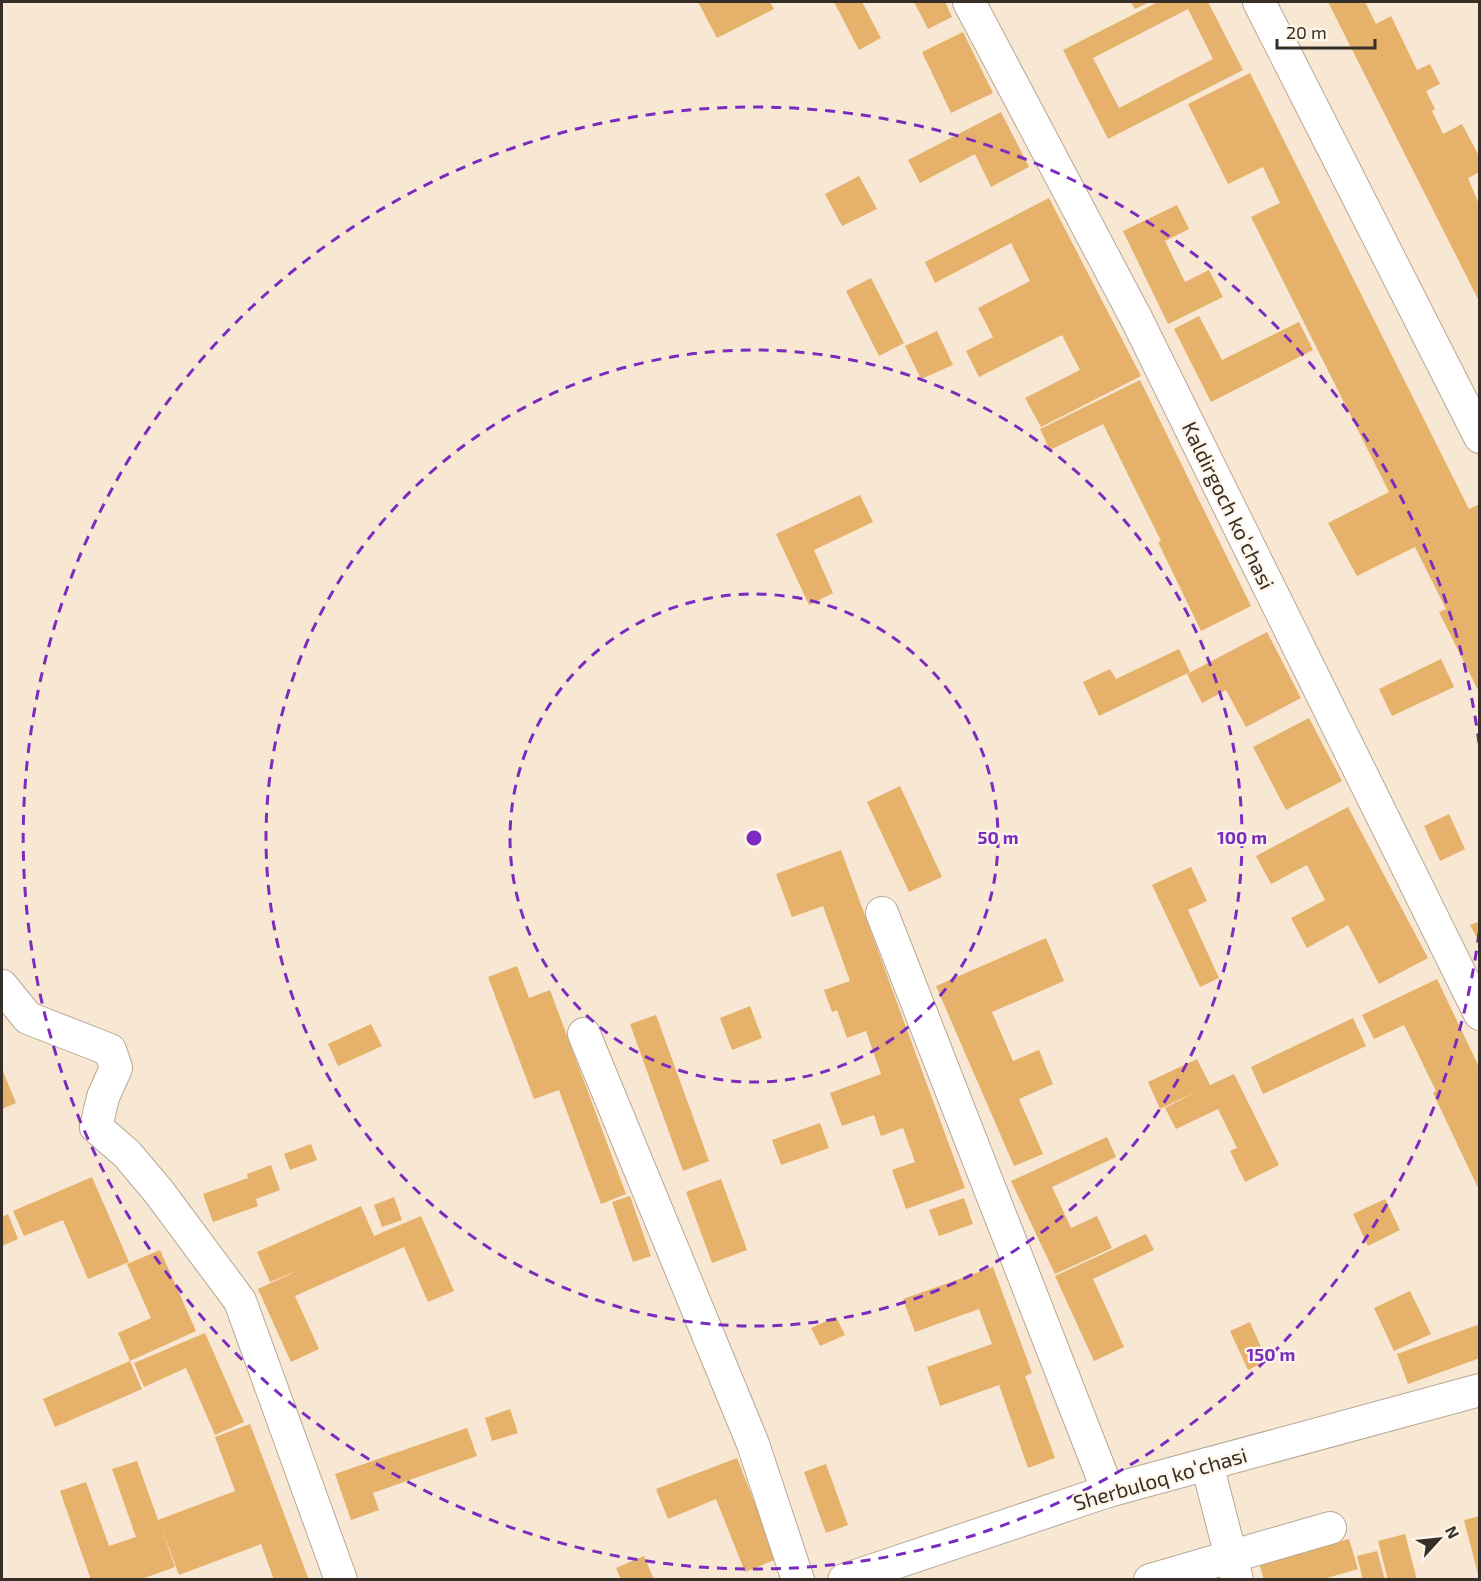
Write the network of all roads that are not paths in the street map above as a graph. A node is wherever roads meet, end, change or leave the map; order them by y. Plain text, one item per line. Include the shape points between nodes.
1 (969, 2) edge
2 (1259, 2) edge
3 (1479, 437) edge
4 (882, 913) dead end
5 (2, 986) edge
6 (1479, 1014) edge
7 (584, 1034) dead end
8 (1479, 1390) edge
9 (1207, 1464) junction
10 (1108, 1491) junction
11 (1330, 1528) dead end
12 (1234, 1569) edge
13 (341, 1580) edge
14 (798, 1580) edge
15 (844, 1580) edge
16 (1150, 1580) edge

1 - 6 street, Kaldirgoch koʻchasi via 1137,320
2 - 3 street
4 - 10 street
5 - 13 street via 28,1017 110,1050 116,1068 103,1097 96,1127 133,1161 240,1301
7 - 14 street via 753,1444
8 - 9 street, Sherbuloq koʻchasi
9 - 10 street, Sherbuloq koʻchasi
9 - 12 street
10 - 15 street, Sherbuloq koʻchasi
11 - 12 street
12 - 16 street

